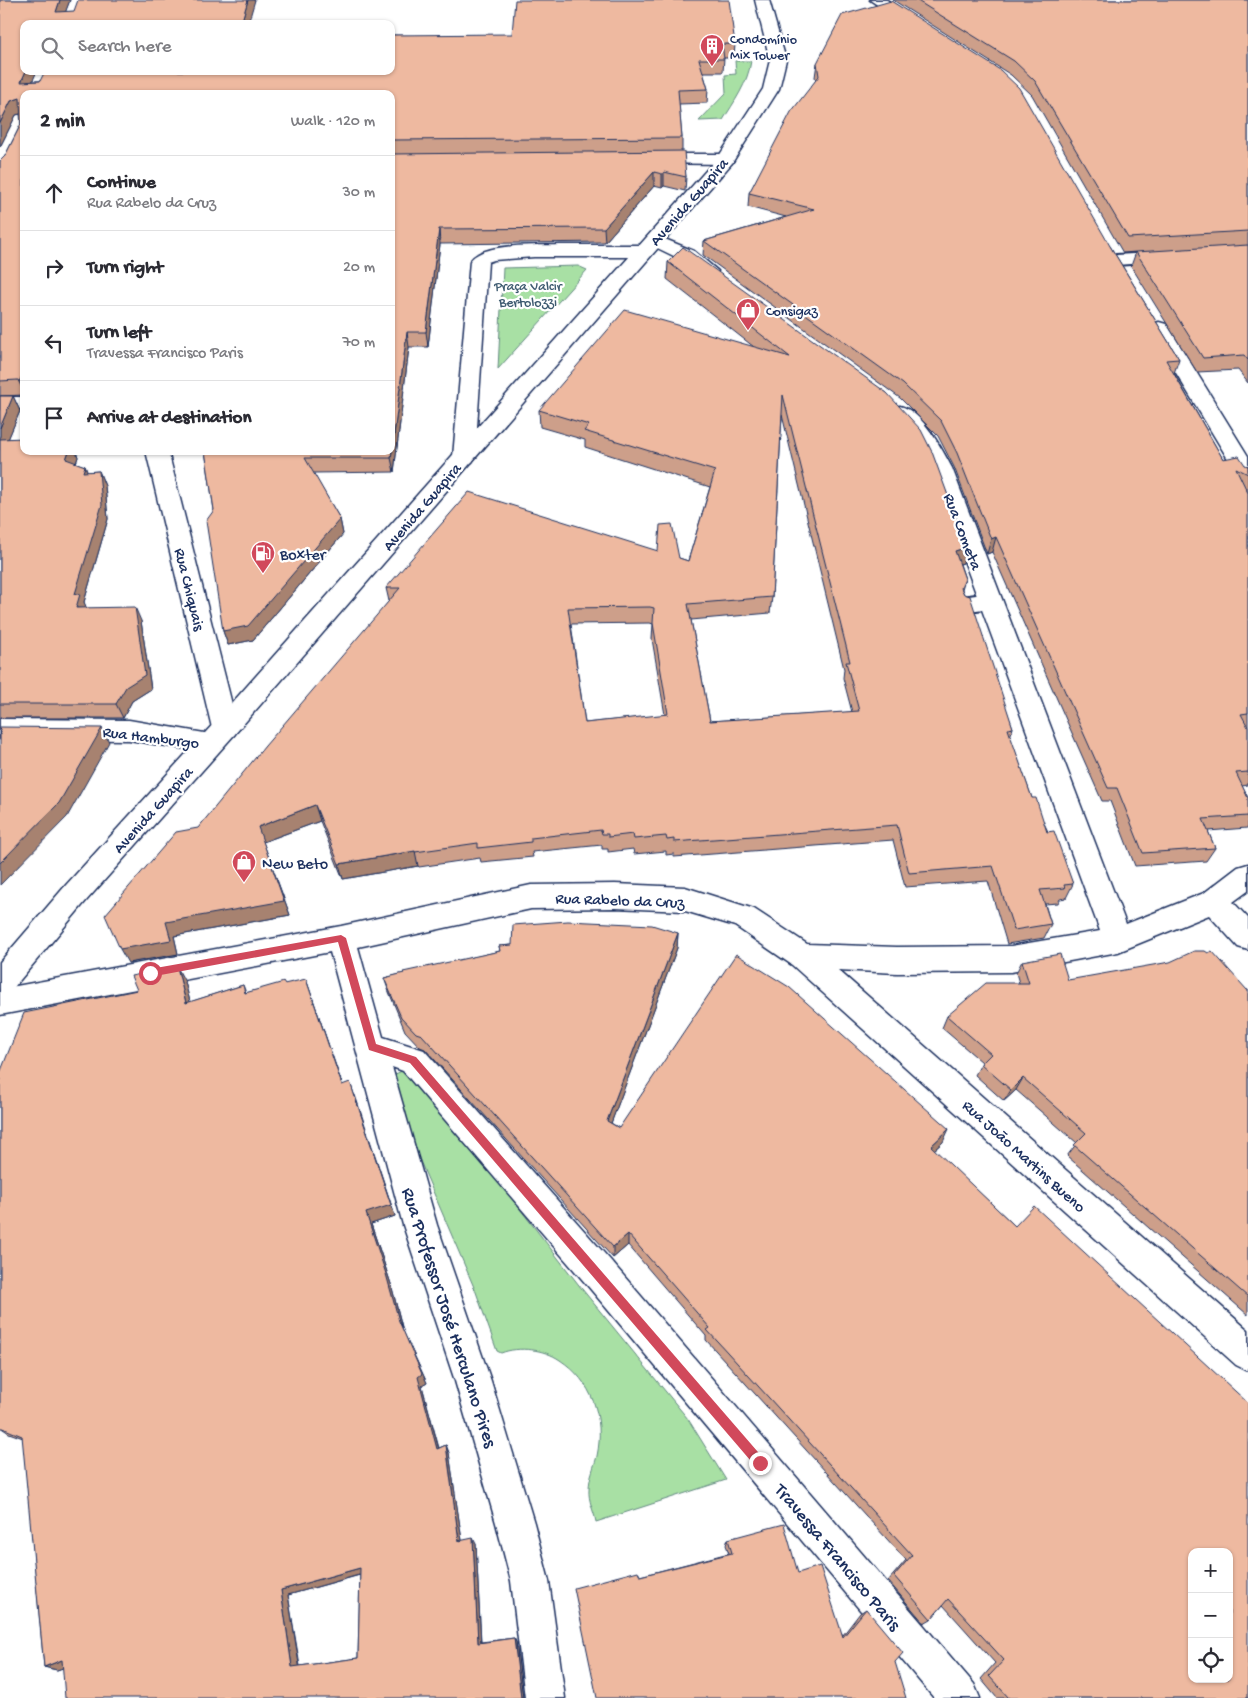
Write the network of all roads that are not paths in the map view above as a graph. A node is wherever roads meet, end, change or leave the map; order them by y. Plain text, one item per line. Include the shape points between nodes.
1 (762, 0) edge
2 (877, 0) edge
3 (928, 31) edge
4 (627, 159) edge
5 (726, 159) junction
6 (1107, 243) edge
7 (650, 246) junction
8 (1182, 256) edge
9 (1116, 260) junction
10 (1126, 276) edge
11 (725, 283) edge
12 (1152, 318) edge
13 (884, 398) edge
14 (0, 403) edge
15 (20, 403) edge
16 (158, 455) edge
17 (464, 457) junction
18 (1248, 474) edge
19 (0, 729) edge
20 (218, 735) junction
21 (1248, 875) edge
22 (1214, 901) junction
23 (341, 938) junction
24 (1248, 938) edge
25 (1118, 940) junction
26 (802, 956) junction
27 (0, 983) edge
28 (0, 1002) edge
29 (372, 1047) junction
30 (1248, 1353) edge
31 (545, 1698) edge
32 (960, 1698) edge

1 - 5 street, Avenida Guapira via 778,60 777,67 772,89
2 - 3 street
4 - 5 street
5 - 7 street, Avenida Guapira
6 - 9 street
7 - 11 street via 687,255
7 - 17 street, Avenida Guapira
7 - 17 street via 492,254 481,258 477,264
8 - 9 lane
9 - 10 street
12 - 18 street
13 - 25 street, Rua Cometa via 928,442 941,468 980,602
14 - 15 street
16 - 20 street, Rua Chiquais
17 - 20 street, Avenida Guapira
19 - 20 street, Rua Hamburgo via 128,730
20 - 27 street, Avenida Guapira
21 - 22 street
22 - 24 street
22 - 25 street
23 - 26 street, Rua Rabelo da Cruz via 531,897 615,896 684,899 744,917
23 - 28 street, Rua Rabelo da Cruz
23 - 29 street, Rua Professor José Herculano Pires
25 - 26 street via 1012,959 897,960
26 - 30 street, Rua João Martins Bueno
29 - 31 street, Rua Professor José Herculano Pires via 420,1225 473,1381 515,1523 530,1581
29 - 32 street, Travessa Francisco Paris via 413,1060 599,1273

